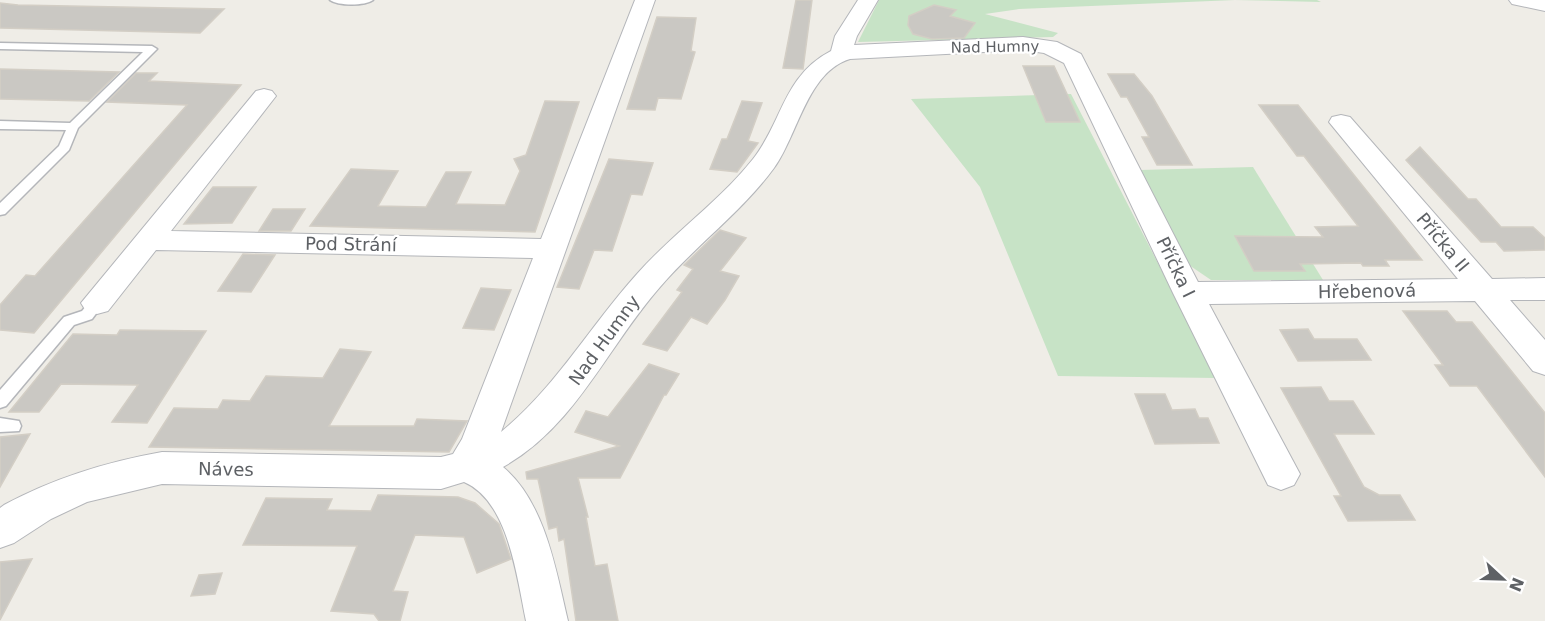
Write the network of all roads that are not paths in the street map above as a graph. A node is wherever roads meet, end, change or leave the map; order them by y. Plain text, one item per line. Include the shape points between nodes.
1 (335, 0) edge
2 (368, 0) edge
3 (645, 0) edge
4 (868, 0) edge
5 (1519, 0) edge
6 (1545, 5) edge
7 (0, 46) edge
8 (841, 54) junction
9 (1073, 59) joint
10 (264, 96) dead end
11 (1341, 122) dead end
12 (0, 125) edge
13 (73, 127) junction
14 (0, 211) edge
15 (148, 240) junction
16 (553, 249) junction
17 (1545, 289) edge
18 (1484, 290) junction
19 (1188, 293) junction
20 (97, 303) joint
21 (1545, 362) edge
22 (0, 401) edge
23 (465, 466) junction
24 (1281, 474) dead end
25 (0, 530) edge
26 (547, 621) edge

1 - 2 lane
3 - 16 street
4 - 8 street via 846,36
5 - 6 street
7 - 13 lane via 152,49
8 - 9 street, Nad Humny via 1033,44 1064,51
8 - 23 street, Nad Humny via 805,83 778,142 754,177 646,284 549,412 509,446
9 - 19 street, Příčka I
10 - 15 street
11 - 18 street, Příčka II
12 - 13 lane
13 - 14 lane via 65,147
15 - 16 street, Pod Strání
15 - 20 street
16 - 23 street via 474,454
17 - 18 street, Hřebenová
18 - 19 street, Hřebenová
18 - 21 street, Příčka II
19 - 24 street, Příčka I
20 - 22 lane via 87,315 69,321
23 - 25 street, Náves via 441,473 162,468 124,474 62,495
23 - 26 street via 487,476 501,489 525,532

